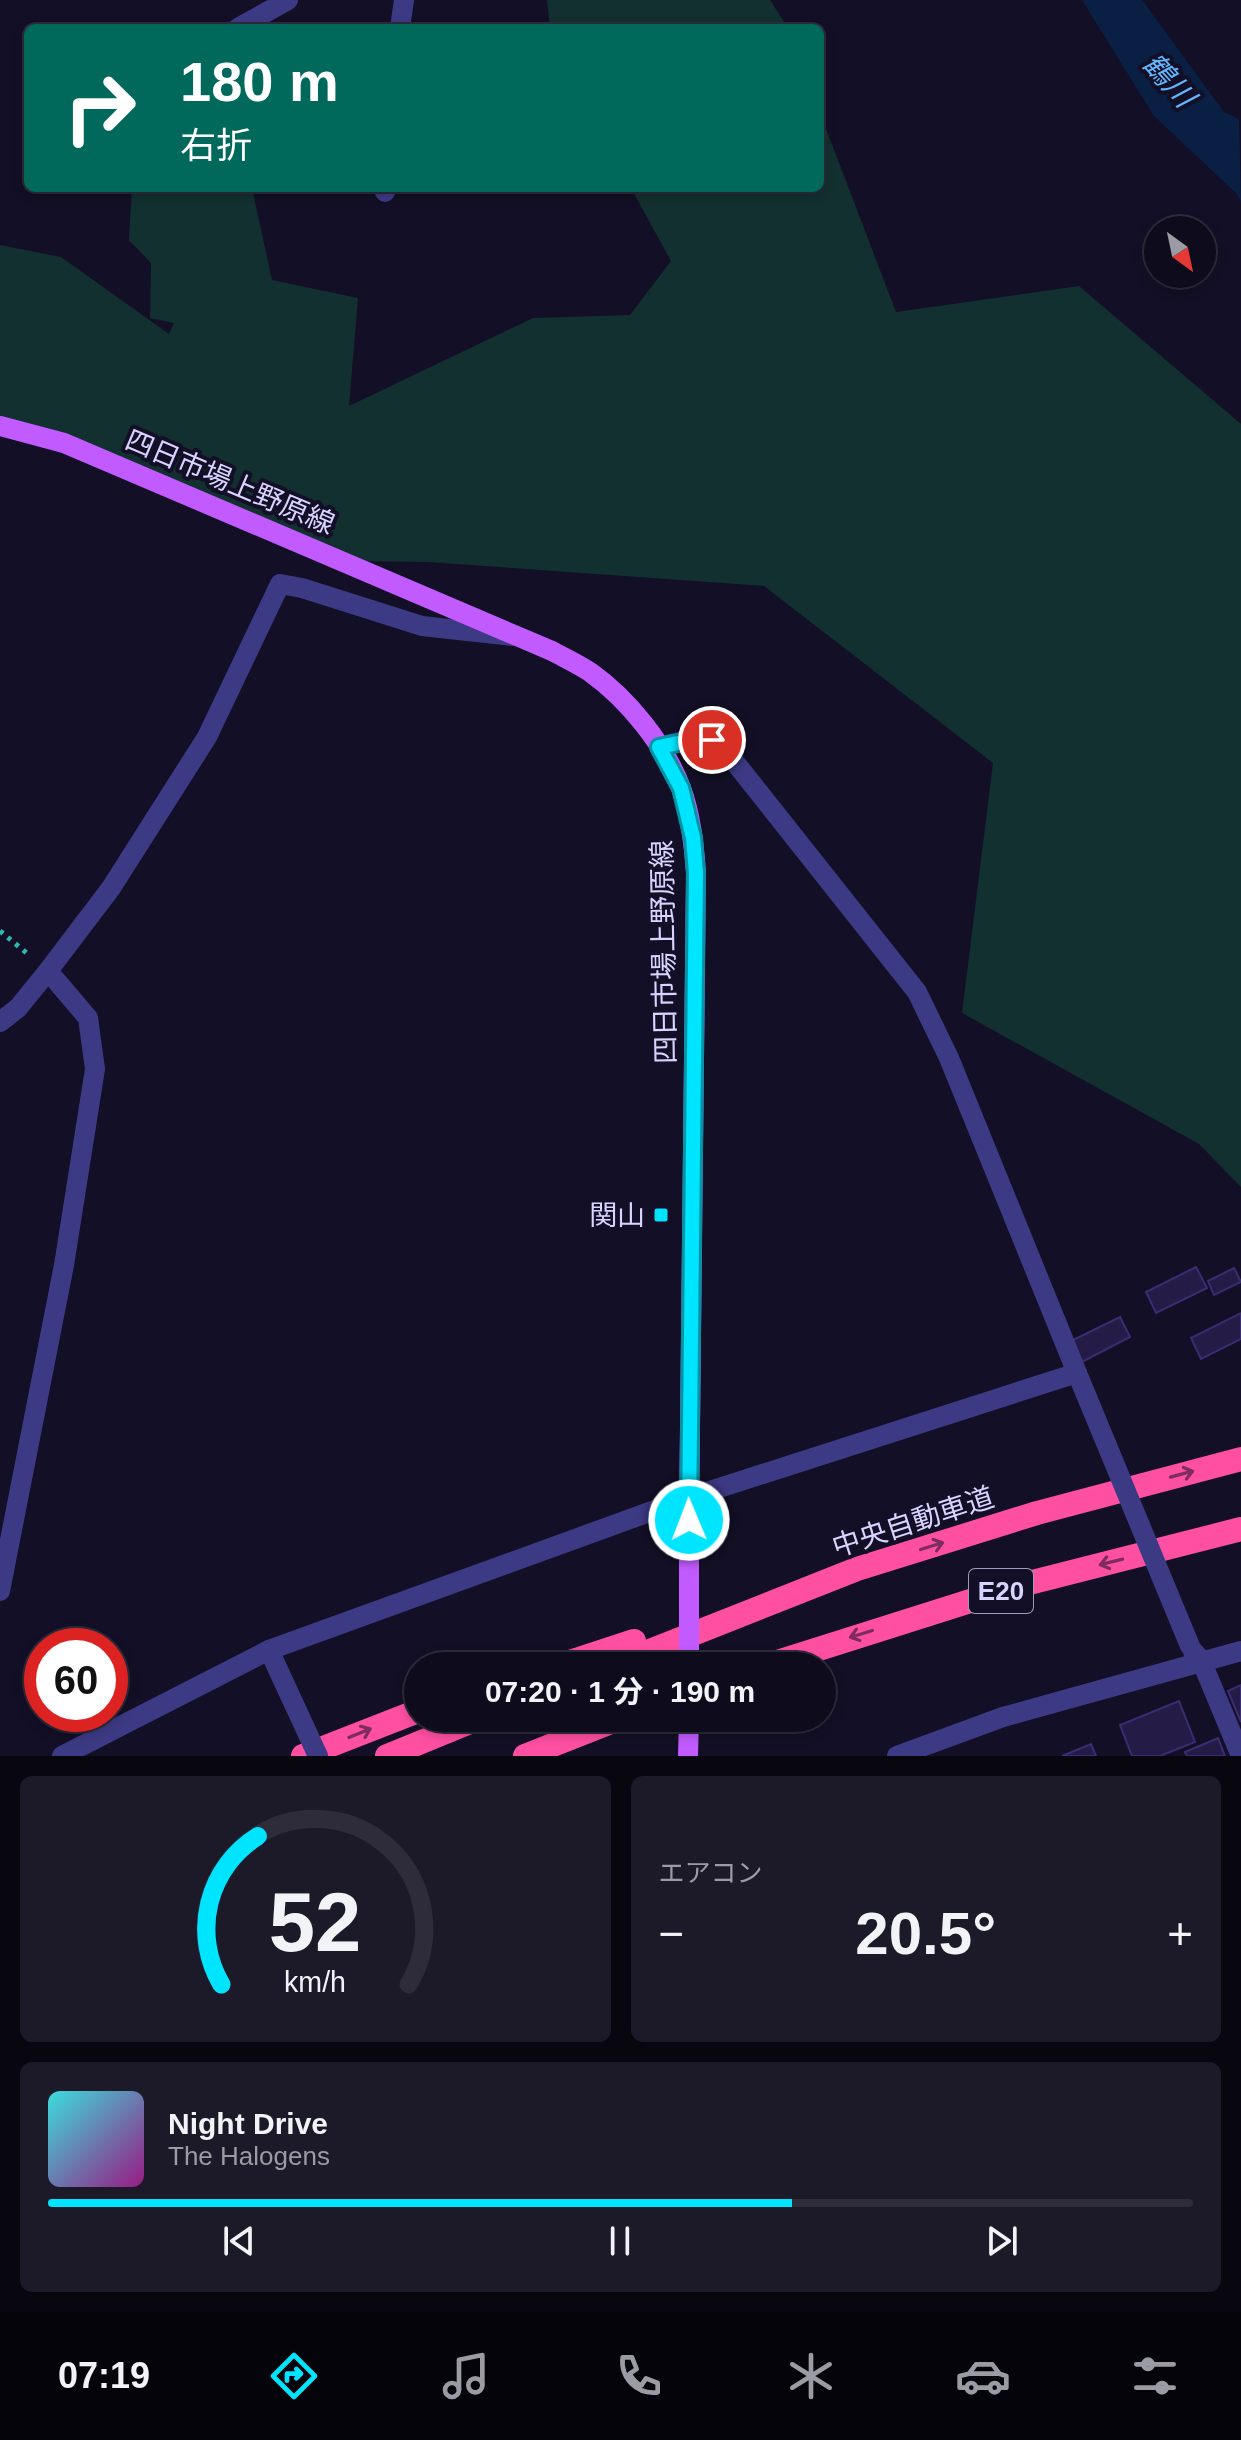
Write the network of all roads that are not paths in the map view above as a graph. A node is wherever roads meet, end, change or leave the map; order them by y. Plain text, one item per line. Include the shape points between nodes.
1 (288, 0) edge
2 (404, 0) edge
3 (245, 24) edge
4 (401, 24) edge
5 (0, 426) edge
6 (520, 637) junction
7 (659, 747) junction
8 (48, 971) junction
9 (0, 1022) edge
10 (1077, 1373) junction
11 (1241, 1459) edge
12 (688, 1498) junction
13 (1241, 1529) edge
14 (857, 1569) junction
15 (0, 1591) edge
16 (269, 1650) junction
17 (1241, 1651) edge
18 (601, 1652) edge
19 (647, 1652) edge
20 (689, 1652) edge
21 (809, 1652) edge
22 (1195, 1653) junction
23 (404, 1716) edge
24 (446, 1732) edge
25 (586, 1732) edge
26 (689, 1732) edge
27 (62, 1756) edge
28 (303, 1756) edge
29 (318, 1756) edge
30 (387, 1756) edge
31 (525, 1756) edge
32 (688, 1756) edge
33 (897, 1756) edge
34 (1241, 1756) edge

1 - 3 street
2 - 4 street
5 - 6 main road, 四日市場上野原線 via 64,443
6 - 7 main road, 四日市場上野原線 via 589,672 614,692
6 - 8 street via 422,626 280,584 207,737 111,888
7 - 10 street via 697,739 712,740 726,751 917,992
7 - 12 main road, 四日市場上野原線 via 681,788 696,873
8 - 9 street
8 - 15 street via 88,1018 95,1069 64,1265
10 - 12 street
10 - 22 street, bridge
14 -> 11 highway, 中央自動車道 / E20 via 1037,1513
12 - 16 street
12 - 20 main road, 四日市場上野原線, bridge
13 -> 21 highway, E20 via 1021,1585
14 - 18 highway
14 - 19 highway, 中央自動車道 / E20
16 - 27 street
16 - 29 street, bridge
17 - 22 street
22 - 33 street
22 - 34 street
28 -> 23 highway
24 - 30 highway
25 - 31 highway
26 - 32 main road

